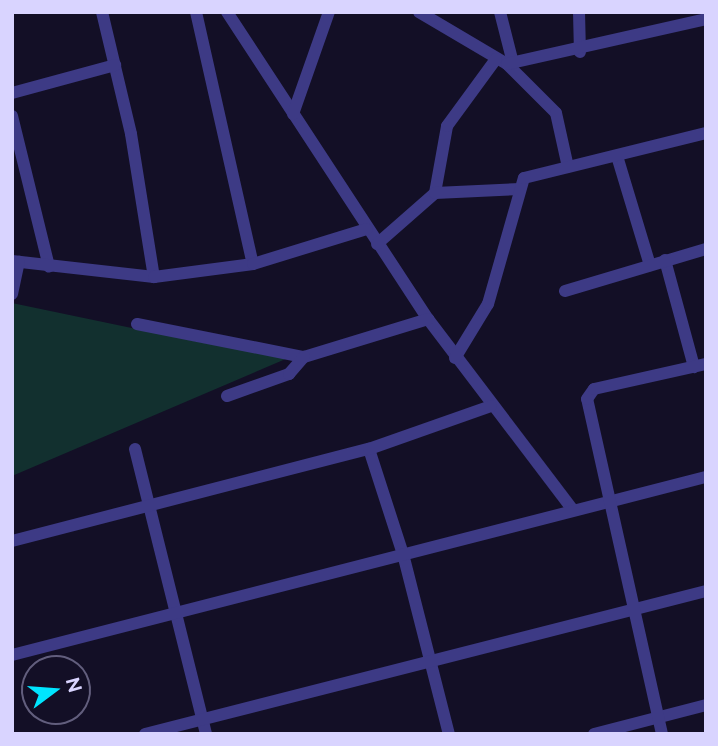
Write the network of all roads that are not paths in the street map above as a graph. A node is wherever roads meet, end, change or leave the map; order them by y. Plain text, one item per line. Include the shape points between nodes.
1 (102, 12) edge
2 (195, 12) edge
3 (227, 12) edge
4 (329, 12) edge
5 (419, 12) edge
6 (499, 12) edge
7 (579, 12) edge
8 (706, 19) edge
9 (580, 52) junction
10 (506, 62) junction
11 (115, 65) junction
12 (12, 93) edge
13 (293, 114) junction
14 (12, 116) edge
15 (706, 133) edge
16 (617, 156) junction
17 (568, 167) junction
18 (520, 189) junction
19 (435, 193) junction
20 (366, 229) junction
21 (377, 244) junction
22 (706, 249) edge
23 (665, 260) junction
24 (16, 261) edge
25 (253, 264) junction
26 (650, 265) junction
27 (49, 267) junction
28 (154, 276) junction
29 (565, 291) dead end
30 (12, 294) edge
31 (428, 319) junction
32 (137, 324) dead end
33 (304, 357) junction
34 (455, 358) junction
35 (700, 365) edge
36 (227, 396) dead end
37 (491, 406) junction
38 (135, 449) dead end
39 (369, 449) junction
40 (706, 477) edge
41 (607, 501) junction
42 (150, 502) junction
43 (572, 509) junction
44 (12, 541) edge
45 (404, 554) junction
46 (706, 590) edge
47 (633, 610) junction
48 (177, 611) junction
49 (12, 655) edge
50 (431, 661) junction
51 (706, 705) edge
52 (658, 718) junction
53 (202, 719) junction
54 (145, 734) edge
55 (206, 734) edge
56 (449, 734) edge
57 (594, 734) edge
58 (662, 734) edge

1 - 11 street
2 - 25 street
3 - 13 street
4 - 13 street
5 - 10 street
6 - 10 street
7 - 9 street
8 - 9 street
9 - 10 street
10 - 17 street via 556,113
10 - 19 street via 446,126
11 - 12 street
11 - 28 street
13 - 20 street
14 - 27 street
15 - 16 street
16 - 17 street
16 - 26 street
17 - 18 street via 531,175
18 - 19 street
18 - 34 street via 488,304
19 - 21 street
20 - 21 street
20 - 25 street
21 - 31 street
22 - 23 street
23 - 26 street
23 - 35 street
24 - 27 street
24 - 30 street
25 - 28 street
26 - 29 street
27 - 28 street
31 - 33 street
31 - 34 street
32 - 33 street
33 - 36 street via 289,374
34 - 37 street
35 - 41 street via 588,393
37 - 39 street
37 - 43 street
38 - 42 street
39 - 42 street
39 - 45 street
40 - 41 street
41 - 43 street
41 - 47 street
42 - 44 street
42 - 48 street
43 - 45 street
45 - 48 street
45 - 50 street
46 - 47 street
47 - 50 street
47 - 52 street
48 - 49 street
48 - 53 street
50 - 53 street
50 - 56 street
51 - 52 street
52 - 57 street
52 - 58 street
53 - 54 street
53 - 55 street

